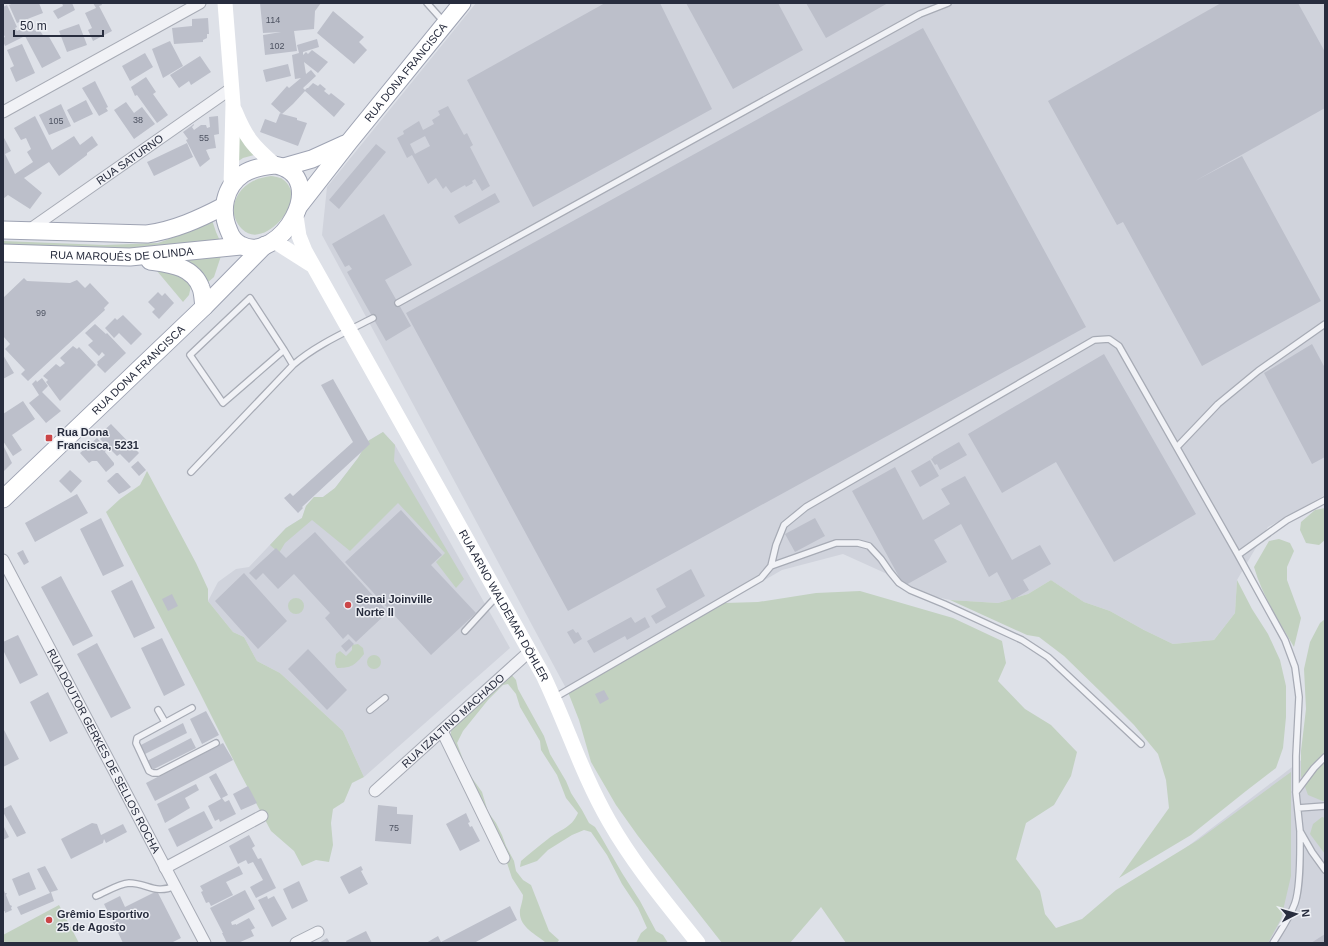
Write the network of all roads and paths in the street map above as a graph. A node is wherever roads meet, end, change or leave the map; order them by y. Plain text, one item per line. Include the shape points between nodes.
1 (200, 3) edge
2 (226, 3) edge
3 (427, 3) edge
4 (462, 3) edge
5 (948, 3) edge
6 (446, 24) junction
7 (232, 88) junction
8 (233, 104) junction
9 (3, 112) edge
10 (349, 142) junction
11 (279, 166) junction
12 (231, 186) junction
13 (224, 206) junction
14 (297, 211) junction
15 (3, 230) edge
16 (29, 231) junction
17 (270, 243) junction
18 (241, 246) junction
19 (3, 253) edge
20 (130, 257) junction
21 (313, 265) junction
22 (220, 290) junction
23 (398, 303) dead end
24 (204, 307) junction
25 (373, 318) dead end
26 (1325, 324) edge
27 (349, 330) junction
28 (284, 350) junction
29 (293, 365) junction
30 (1177, 447) junction
31 (191, 472) dead end
32 (3, 498) edge
33 (1325, 500) edge
34 (1238, 555) junction
35 (3, 560) edge
36 (771, 566) junction
37 (498, 595) junction
38 (465, 631) dead end
39 (530, 651) junction
40 (385, 698) dead end
41 (554, 698) junction
42 (192, 708) dead end
43 (158, 710) dead end
44 (370, 710) dead end
45 (165, 722) junction
46 (442, 731) junction
47 (216, 744) dead end
48 (1142, 744) dead end
49 (1325, 757) edge
50 (375, 791) dead end
51 (1296, 793) junction
52 (1325, 806) edge
53 (1298, 808) junction
54 (262, 816) dead end
55 (1300, 831) junction
56 (504, 858) dead end
57 (165, 868) junction
58 (1325, 870) edge
59 (175, 886) junction
60 (96, 896) dead end
61 (318, 932) dead end
62 (205, 943) edge
63 (296, 943) edge
64 (698, 943) edge
65 (1273, 943) edge

1 - 9 street
2 - 7 main road
3 - 6 lane
4 - 6 main road, RUA DONA FRANCISCA
5 - 23 lane via 920,14
6 - 10 main road, RUA DONA FRANCISCA
7 - 8 main road
7 - 16 street, RUA SATURNO
8 - 11 main road via 248,138 256,148
8 - 12 main road
10 - 11 main road, RUA DONA FRANCISCA via 312,159
10 - 14 main road, RUA DONA FRANCISCA
11 - 12 main road via 253,169 243,174
11 - 14 main road via 292,172 297,178 300,187
12 - 13 main road
13 - 16 main road, RUA MARQUÊS DE OLINDA via 178,227 147,234
13 - 18 main road via 230,234
14 - 17 main road via 289,226
14 - 21 main road, RUA ARNO WALDEMAR DÖHLER via 299,236
15 - 16 main road, RUA MARQUÊS DE OLINDA
17 - 18 main road via 252,248
17 - 21 main road, RUA ARNO WALDEMAR DÖHLER
17 - 22 main road, RUA DONA FRANCISCA
18 - 20 main road, RUA MARQUÊS DE OLINDA
18 - 22 main road, RUA DONA FRANCISCA
19 - 20 main road, RUA MARQUÊS DE OLINDA
20 - 24 main road via 167,263 187,270 197,278 202,289
21 - 27 main road, RUA ARNO WALDEMAR DÖHLER
22 - 24 main road, RUA DONA FRANCISCA
24 - 32 main road, RUA DONA FRANCISCA
25 - 27 lane
26 - 30 lane via 1258,371 1218,404
27 - 29 lane
27 - 37 main road, RUA ARNO WALDEMAR DÖHLER
28 - 28 lane via 250,298 190,355 224,404
28 - 29 lane
29 - 31 lane
30 - 34 lane
30 - 36 lane via 1119,346 1109,338 1094,340 806,507 784,525
33 - 34 lane via 1287,520
34 - 51 lane via 1285,640 1295,667 1299,697
35 - 57 street, RUA DOUTOR GERKES DE SELLOS ROCHA
36 - 41 lane via 761,578
36 - 48 lane via 836,543 870,546 899,583 910,590 1022,640 1048,658
37 - 38 lane
37 - 39 main road, RUA ARNO WALDEMAR DÖHLER
39 - 41 main road, RUA ARNO WALDEMAR DÖHLER
39 - 46 street, RUA IZALTINO MACHADO
40 - 44 lane
41 - 64 main road, RUA ARNO WALDEMAR DÖHLER via 608,821 655,890
42 - 45 lane
43 - 45 lane
45 - 47 lane via 136,740 149,771 153,773 158,773
46 - 50 street, RUA IZALTINO MACHADO
46 - 56 street
49 - 51 lane
51 - 53 lane
52 - 53 lane
53 - 55 lane
54 - 57 street
55 - 58 lane
55 - 65 lane via 1296,902
57 - 59 street, RUA DOUTOR GERKES DE SELLOS ROCHA
59 - 60 lane via 163,890 128,883
59 - 62 street, RUA DOUTOR GERKES DE SELLOS ROCHA
61 - 63 street

